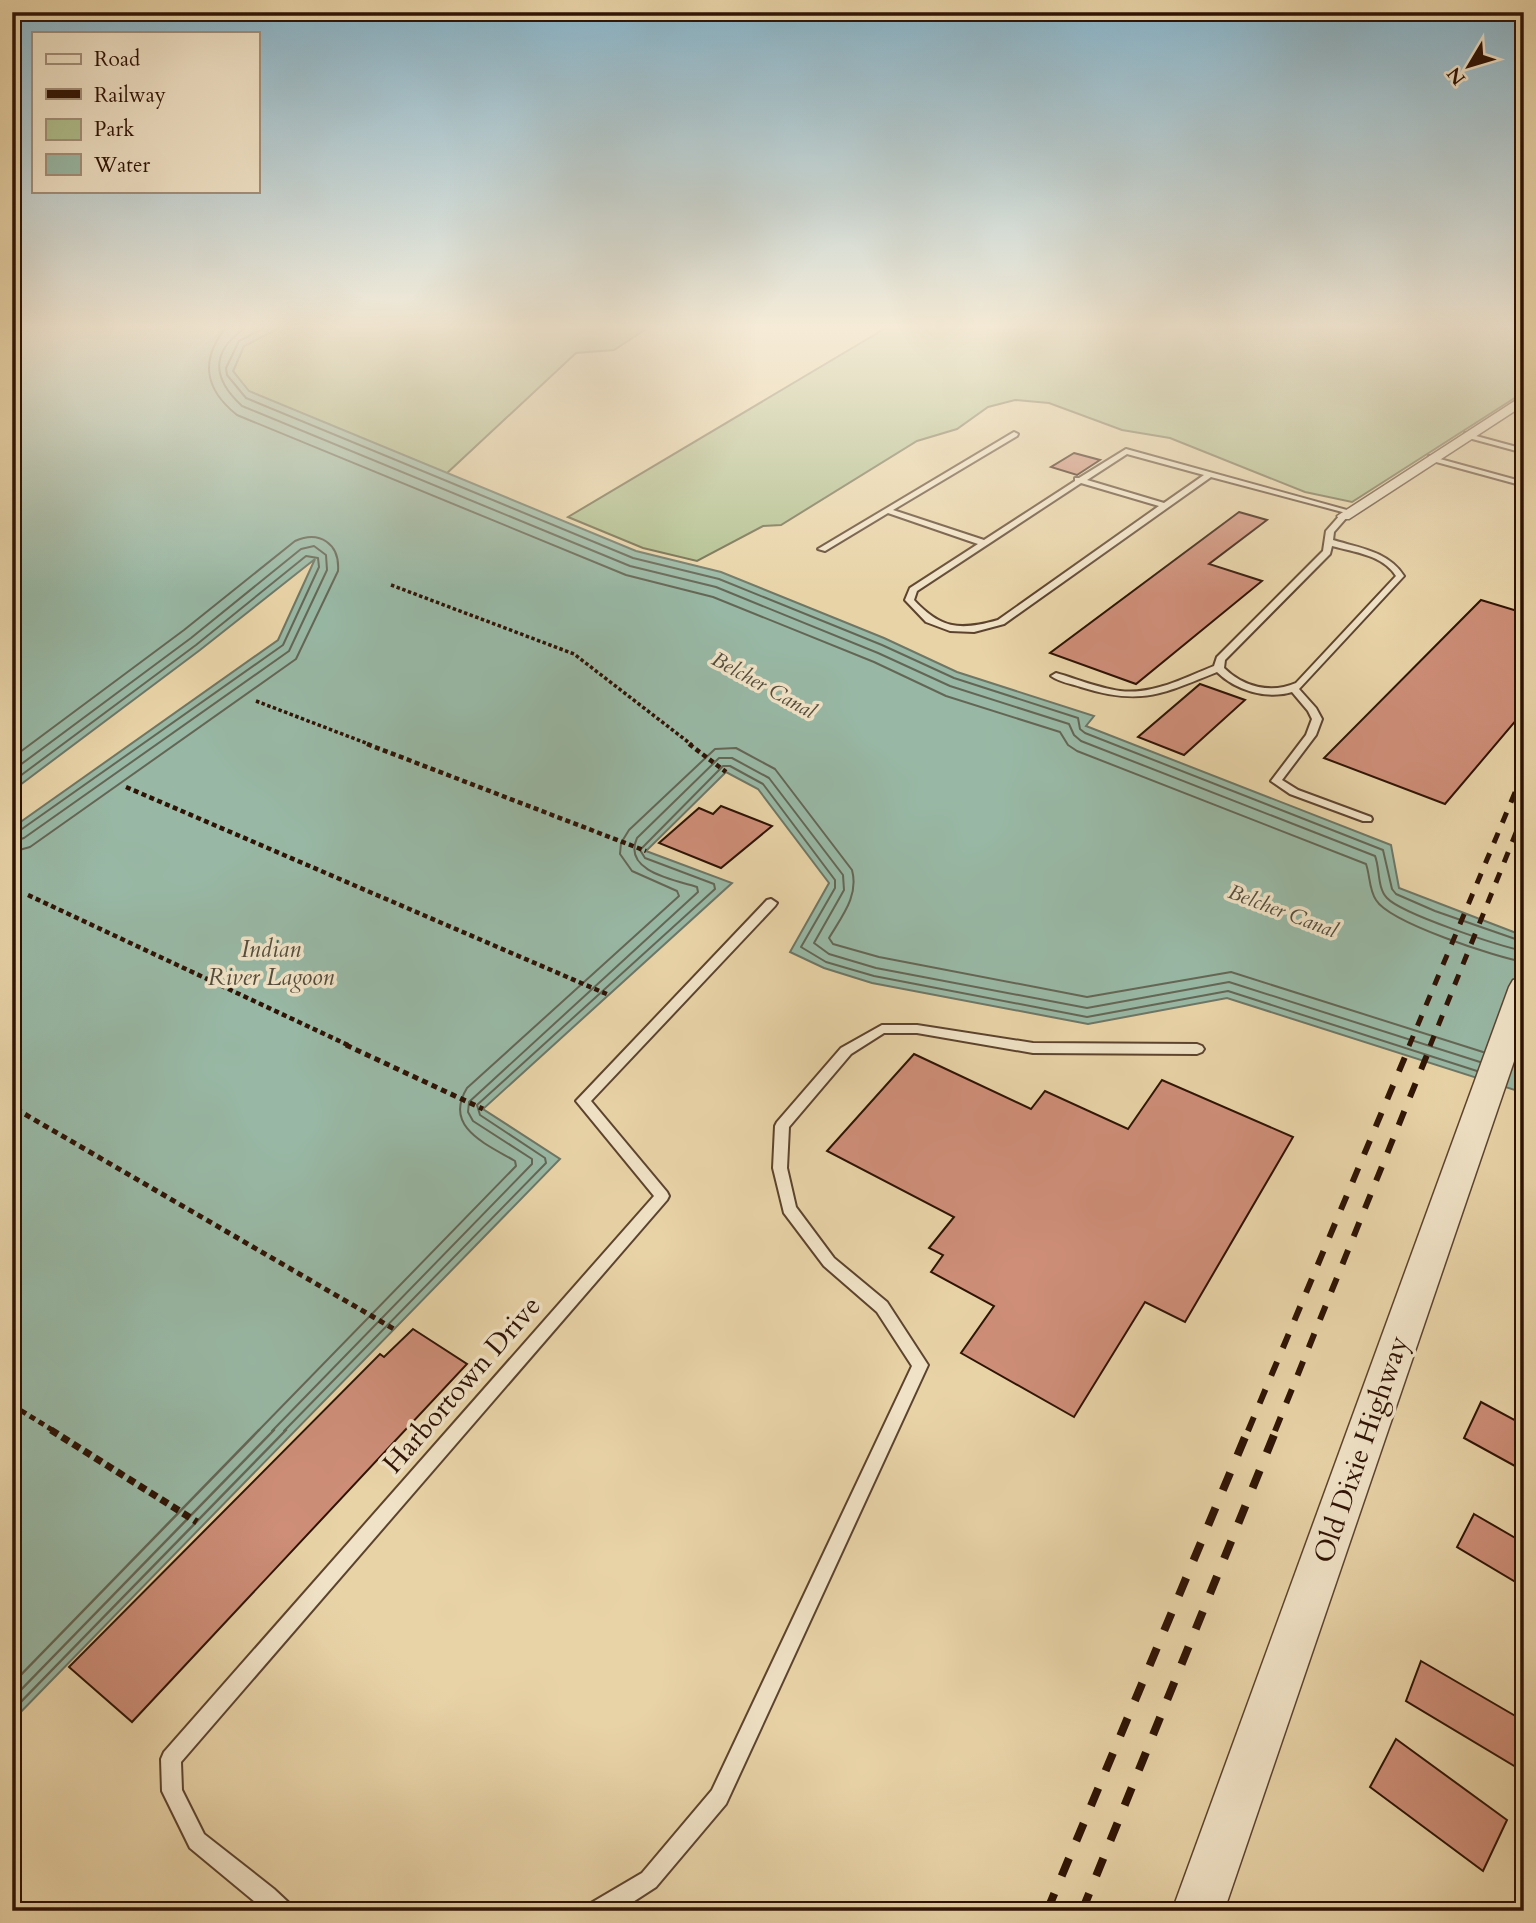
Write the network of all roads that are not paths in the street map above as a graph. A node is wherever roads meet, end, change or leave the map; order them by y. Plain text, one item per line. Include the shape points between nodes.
1 (1500, 415) edge
2 (1014, 434) dead end
3 (1468, 435) junction
4 (1524, 451) edge
5 (1432, 458) junction
6 (1210, 474) junction
7 (1078, 480) junction
8 (1524, 484) edge
9 (1166, 506) junction
10 (887, 510) junction
11 (1347, 514) junction
12 (1329, 542) junction
13 (984, 543) junction
14 (822, 549) dead end
15 (1219, 668) junction
16 (1056, 676) dead end
17 (1293, 688) junction
18 (1367, 819) dead end
19 (771, 903) dead end
20 (1524, 987) edge
21 (1197, 1049) dead end
22 (281, 1911) edge
23 (599, 1911) edge
24 (1198, 1911) edge

1 - 3 street
2 - 10 lane
3 - 4 lane
3 - 5 street
5 - 8 lane
5 - 11 street
6 - 7 lane via 1126,451
6 - 9 lane
6 - 11 lane
7 - 9 lane
7 - 13 lane
9 - 13 lane via 1001,622 967,631 926,619 909,600 913,590
10 - 13 lane
10 - 14 lane
11 - 12 lane via 1330,531
12 - 15 lane via 1327,552 1220,659
12 - 17 lane via 1382,559 1400,576
15 - 16 lane via 1157,691 1132,695
15 - 17 lane via 1226,677 1251,688 1282,692
17 - 18 lane via 1317,719 1311,735 1276,781
19 - 22 lane, Harbortown Drive via 583,1101 662,1196 171,1759 172,1791 197,1841
20 - 24 street, Old Dixie Highway
21 - 23 lane via 1033,1048 917,1029 882,1029 846,1051 782,1126 780,1168 789,1209 829,1262 882,1307 920,1364 719,1797 649,1880

